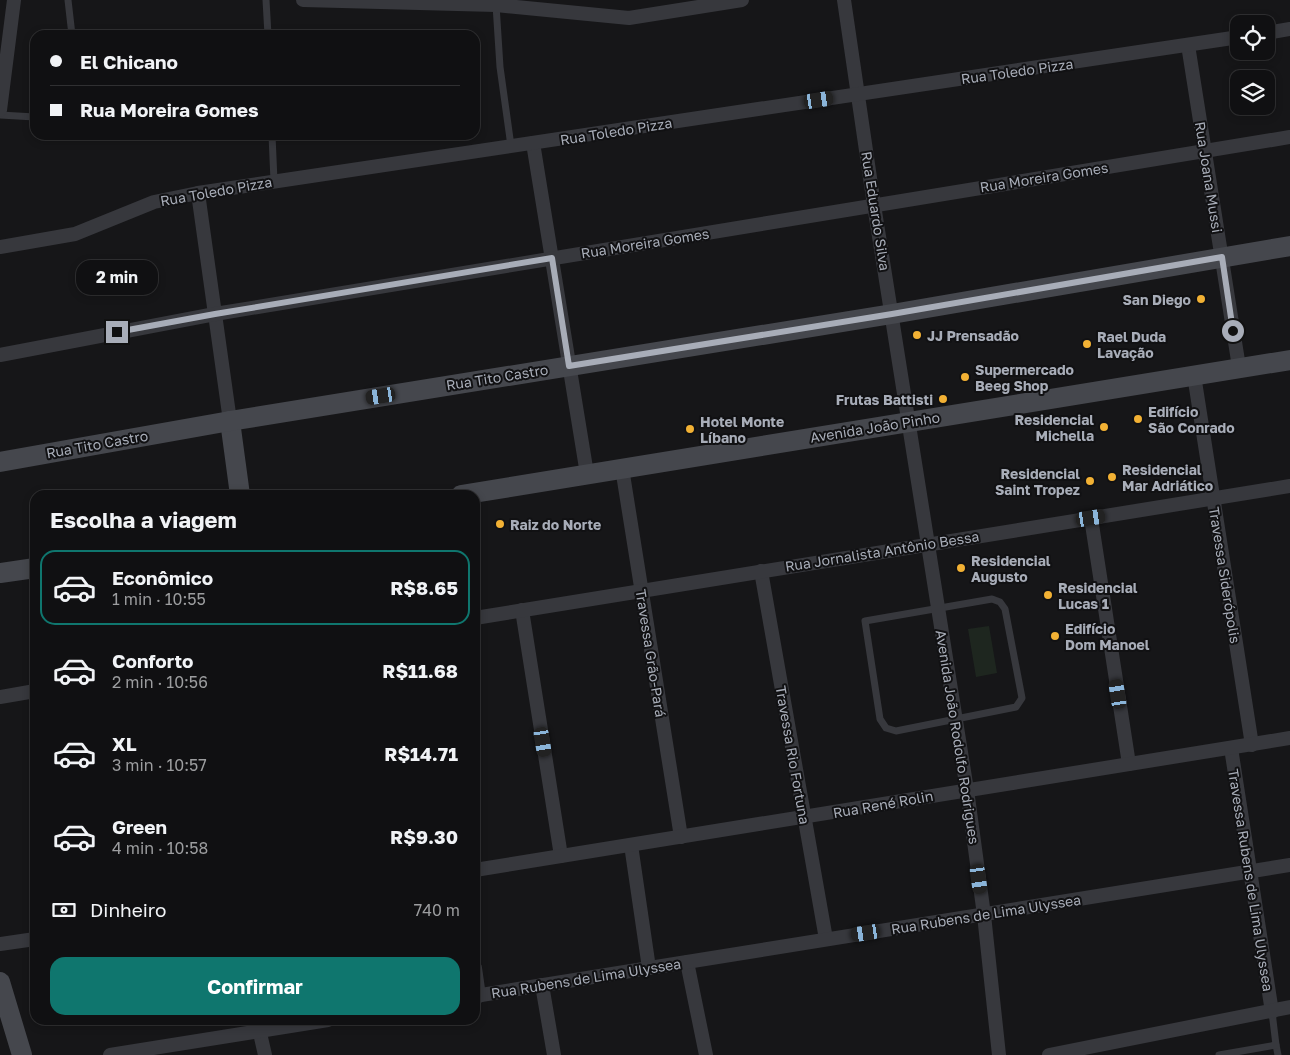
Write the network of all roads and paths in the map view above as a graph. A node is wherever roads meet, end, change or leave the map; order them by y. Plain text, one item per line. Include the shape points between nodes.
1 (14, 0) edge
2 (68, 0) edge
3 (266, 0) edge
4 (303, 0) edge
5 (736, 0) edge
6 (844, 0) edge
7 (431, 2) edge
8 (496, 5) junction
9 (1290, 29) edge
10 (71, 30) edge
11 (268, 30) edge
12 (1275, 32) edge
13 (1230, 38) edge
14 (1188, 45) junction
15 (858, 94) junction
16 (0, 110) edge
17 (0, 115) edge
18 (30, 117) edge
19 (1290, 137) edge
20 (272, 140) edge
21 (533, 143) junction
22 (511, 146) junction
23 (1205, 151) junction
24 (274, 181) junction
25 (198, 193) junction
26 (874, 205) junction
27 (1290, 246) edge
28 (0, 247) edge
29 (1222, 257) junction
30 (552, 258) junction
31 (215, 314) junction
32 (892, 314) junction
33 (0, 355) edge
34 (1290, 360) edge
35 (569, 366) junction
36 (1239, 368) junction
37 (1194, 375) junction
38 (230, 421) junction
39 (909, 421) junction
40 (0, 462) edge
41 (622, 468) junction
42 (587, 474) junction
43 (1290, 486) edge
44 (239, 490) edge
45 (480, 492) edge
46 (1212, 498) junction
47 (1091, 518) junction
48 (928, 544) junction
49 (30, 569) edge
50 (761, 571) junction
51 (0, 573) edge
52 (641, 591) junction
53 (938, 608) junction
54 (522, 610) junction
55 (480, 617) edge
56 (30, 692) edge
57 (0, 697) edge
58 (956, 719) junction
59 (1290, 738) edge
60 (1252, 745) junction
61 (1230, 748) junction
62 (1129, 764) junction
63 (967, 790) junction
64 (804, 818) junction
65 (681, 837) junction
66 (632, 844) junction
67 (561, 856) junction
68 (1290, 865) edge
69 (480, 869) edge
70 (1250, 872) junction
71 (984, 915) junction
72 (826, 939) junction
73 (30, 940) edge
74 (0, 944) edge
75 (687, 962) junction
76 (649, 968) junction
77 (0, 982) edge
78 (542, 986) junction
79 (480, 996) edge
80 (1290, 1007) edge
81 (1272, 1012) junction
82 (258, 1026) edge
83 (1276, 1045) junction
84 (146, 1052) edge
85 (22, 1055) edge
86 (110, 1055) edge
87 (265, 1055) edge
88 (554, 1055) edge
89 (706, 1055) edge
90 (999, 1055) edge
91 (1049, 1055) edge
92 (1219, 1055) edge
93 (1278, 1055) edge

1 - 16 street
2 - 10 lane
3 - 11 lane
4 - 7 street
5 - 8 street via 629,18
6 - 15 street, Rua Eduardo Silva
7 - 8 street
8 - 22 lane via 500,67
9 - 12 street
13 - 14 street, Rua Toledo Pizza
14 - 15 street, Rua Toledo Pizza
14 - 23 street, Rua Joana Mussi
15 - 21 street, Rua Toledo Pizza
15 - 26 street, Rua Eduardo Silva
17 - 18 lane
19 - 23 street, Rua Moreira Gomes
20 - 24 lane
21 - 22 street, Rua Toledo Pizza
21 - 30 street
22 - 24 street, Rua Toledo Pizza
23 - 26 street, Rua Moreira Gomes
23 - 29 street, Rua Joana Mussi
24 - 25 street, Rua Toledo Pizza
25 - 28 street, Rua Toledo Pizza via 154,202 75,234
25 - 31 street
26 - 30 street, Rua Moreira Gomes
26 - 32 street, Rua Eduardo Silva
27 - 29 main road, Rua Tito Castro
29 - 32 main road, Rua Tito Castro
29 - 36 street, Rua Joana Mussi
30 - 31 street, Rua Moreira Gomes
30 - 35 street
31 - 33 street, Rua Moreira Gomes
31 - 38 street
32 - 35 main road, Rua Tito Castro
32 - 39 street, Rua Eduardo Silva
34 - 36 main road, Avenida João Pinho
35 - 38 main road, Rua Tito Castro
35 - 42 street
36 - 37 main road, Avenida João Pinho
37 - 39 main road, Avenida João Pinho
37 - 46 street, Travessa Siderópolis
38 - 40 main road, Rua Tito Castro
38 - 44 main road
39 - 41 main road, Avenida João Pinho
39 - 48 street, Avenida João Rodolfo Rodrigues
41 - 42 main road, Avenida João Pinho
41 - 52 street, Travessa Grão-Pará
42 - 45 main road, Avenida João Pinho
43 - 46 street, Rua Jornalista Antônio Bessa
46 - 47 street, Rua Jornalista Antônio Bessa
46 - 60 street, Travessa Siderópolis
47 - 48 street, Rua Jornalista Antônio Bessa
47 - 62 street
48 - 50 street, Rua Jornalista Antônio Bessa
48 - 53 street, Avenida João Rodolfo Rodrigues
49 - 51 main road
50 - 52 street, Rua Jornalista Antônio Bessa
50 - 64 street, Travessa Rio Fortuna
52 - 54 street, Rua Jornalista Antônio Bessa
52 - 65 street, Travessa Grão-Pará
53 - 58 street, Avenida João Rodolfo Rodrigues
53 - 58 lane via 992,599 1000,602 1005,609 1022,698 1016,707
53 - 58 lane via 865,621 880,719 886,728 896,731
54 - 55 street, Rua Jornalista Antônio Bessa
54 - 67 street
56 - 57 street
58 - 63 street, Avenida João Rodolfo Rodrigues
59 - 60 street, Rua René Rolin
60 - 61 street, Rua René Rolin
61 - 62 street, Rua René Rolin
61 - 70 street, Travessa Rubens de Lima Ulyssea
62 - 63 street, Rua René Rolin
63 - 64 street, Rua René Rolin
63 - 71 street, Avenida João Rodolfo Rodrigues
64 - 65 street, Rua René Rolin
64 - 72 street, Travessa Rio Fortuna
65 - 66 street, Rua René Rolin
66 - 67 street, Rua René Rolin
66 - 76 street
67 - 69 street, Rua René Rolin
68 - 70 street, Rua Rubens de Lima Ulyssea
70 - 71 street, Rua Rubens de Lima Ulyssea
70 - 81 street, Travessa Rubens de Lima Ulyssea
71 - 72 street, Rua Rubens de Lima Ulyssea
71 - 90 street, Avenida João Rodolfo Rodrigues
72 - 75 street, Rua Rubens de Lima Ulyssea
73 - 74 street
75 - 76 street, Rua Rubens de Lima Ulyssea
75 - 89 street
76 - 78 street, Rua Rubens de Lima Ulyssea
77 - 85 main road
78 - 79 street, Rua Rubens de Lima Ulyssea
78 - 88 street
80 - 81 street
81 - 83 lane
81 - 91 street
82 - 84 street
82 - 87 street
83 - 92 lane
83 - 93 lane
84 - 86 street

